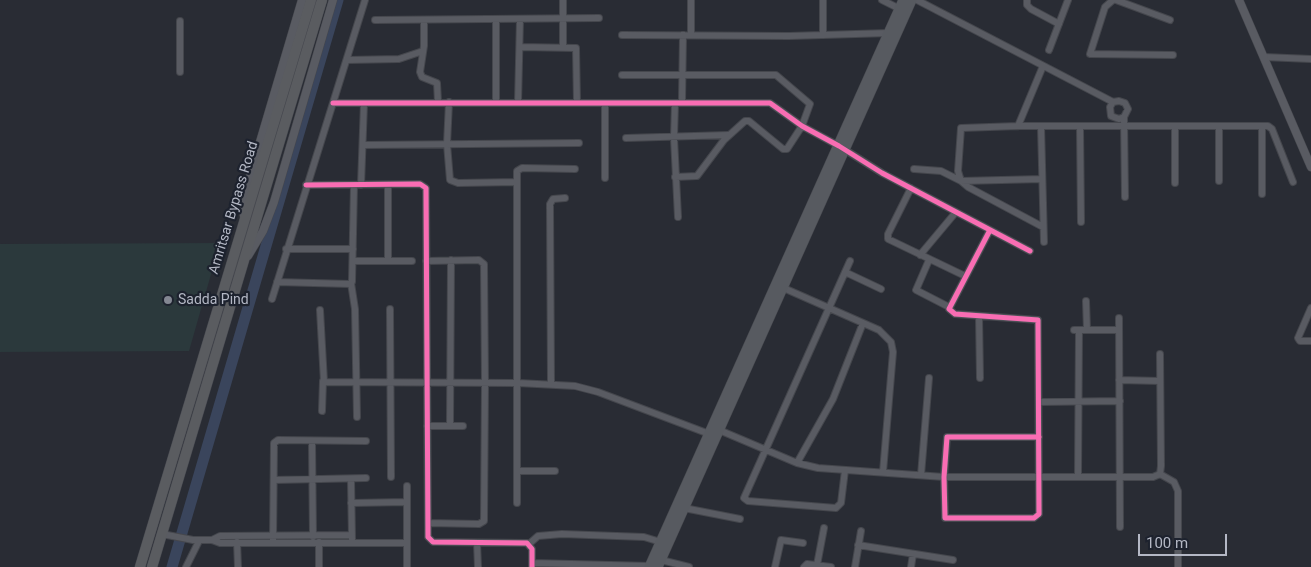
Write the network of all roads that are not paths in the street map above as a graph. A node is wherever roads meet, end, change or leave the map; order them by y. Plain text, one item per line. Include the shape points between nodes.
1 (302, 0) edge
2 (311, 0) edge
3 (322, 0) edge
4 (333, 0) edge
5 (364, 0) edge
6 (563, 0) edge
7 (691, 0) edge
8 (823, 0) edge
9 (882, 0) edge
10 (912, 0) edge
11 (917, 0) edge
12 (1028, 0) edge
13 (1068, 0) edge
14 (1115, 0) edge
15 (1239, 0) edge
16 (902, 4) edge
17 (563, 18) junction
18 (599, 18) dead end
19 (496, 19) junction
20 (520, 19) junction
21 (375, 20) dead end
22 (424, 20) junction
23 (1170, 20) dead end
24 (180, 21) dead end
25 (1059, 24) junction
26 (889, 33) junction
27 (622, 35) dead end
28 (683, 35) junction
29 (692, 35) junction
30 (823, 35) junction
31 (520, 47) junction
32 (562, 47) junction
33 (1049, 50) dead end
34 (423, 51) junction
35 (1173, 55) dead end
36 (1264, 57) junction
37 (1311, 59) edge
38 (347, 60) junction
39 (1043, 66) junction
40 (180, 72) dead end
41 (622, 75) dead end
42 (682, 75) junction
43 (438, 102) junction
44 (449, 102) junction
45 (496, 102) junction
46 (1113, 102) junction
47 (364, 103) junction
48 (518, 103) junction
49 (577, 103) junction
50 (605, 103) junction
51 (334, 104) junction
52 (679, 104) junction
53 (1124, 117) junction
54 (802, 126) junction
55 (1018, 126) junction
56 (1041, 126) junction
57 (1080, 126) junction
58 (1124, 126) junction
59 (1174, 126) junction
60 (1219, 126) junction
61 (1262, 126) junction
62 (728, 135) junction
63 (626, 138) dead end
64 (674, 138) junction
65 (579, 143) dead end
66 (447, 144) junction
67 (362, 145) junction
68 (842, 148) junction
69 (1311, 167) edge
70 (914, 168) dead end
71 (575, 169) dead end
72 (675, 177) junction
73 (605, 178) dead end
74 (1042, 179) junction
75 (961, 180) junction
76 (517, 182) junction
77 (1219, 182) dead end
78 (1293, 182) dead end
79 (1174, 183) dead end
80 (388, 184) junction
81 (306, 185) junction
82 (358, 185) junction
83 (911, 188) junction
84 (1262, 194) dead end
85 (1125, 197) dead end
86 (565, 198) dead end
87 (956, 212) junction
88 (678, 217) dead end
89 (245, 218) junction
90 (1081, 222) dead end
91 (1043, 227) junction
92 (990, 230) junction
93 (1044, 242) dead end
94 (286, 249) junction
95 (353, 249) junction
96 (1030, 251) dead end
97 (920, 255) junction
98 (388, 260) junction
99 (451, 260) junction
100 (930, 260) junction
101 (353, 261) junction
102 (412, 261) dead end
103 (426, 261) junction
104 (850, 261) dead end
105 (242, 266) junction
106 (844, 272) junction
107 (965, 276) junction
108 (277, 282) junction
109 (351, 283) junction
110 (780, 287) junction
111 (881, 289) dead end
112 (272, 299) dead end
113 (1086, 300) dead end
114 (949, 307) junction
115 (828, 308) junction
116 (390, 309) dead end
117 (320, 310) dead end
118 (1311, 310) edge
119 (979, 316) junction
120 (1119, 318) dead end
121 (862, 323) junction
122 (1087, 330) junction
123 (1119, 330) junction
124 (1311, 341) edge
125 (1160, 354) dead end
126 (929, 378) dead end
127 (980, 378) dead end
128 (1119, 380) junction
129 (323, 381) junction
130 (1160, 381) junction
131 (357, 382) junction
132 (390, 383) junction
133 (426, 383) junction
134 (451, 383) junction
135 (485, 383) junction
136 (518, 383) junction
137 (551, 384) junction
138 (1120, 401) junction
139 (1039, 402) junction
140 (1079, 402) junction
141 (322, 411) dead end
142 (357, 418) dead end
143 (427, 426) junction
144 (450, 426) junction
145 (463, 426) dead end
146 (714, 433) junction
147 (1039, 437) junction
148 (312, 441) junction
149 (366, 441) dead end
150 (765, 450) junction
151 (798, 463) junction
152 (517, 470) junction
153 (555, 470) dead end
154 (845, 470) junction
155 (883, 472) junction
156 (1160, 474) junction
157 (921, 475) junction
158 (944, 476) junction
159 (1039, 476) junction
160 (1120, 476) junction
161 (391, 477) dead end
162 (1078, 477) junction
163 (366, 478) dead end
164 (312, 479) junction
165 (351, 479) junction
166 (274, 480) junction
167 (407, 486) dead end
168 (407, 502) junction
169 (351, 503) junction
170 (517, 503) dead end
171 (684, 508) junction
172 (740, 519) dead end
173 (428, 523) junction
174 (824, 528) dead end
175 (1120, 528) dead end
176 (861, 531) dead end
177 (166, 535) junction
178 (274, 538) junction
179 (315, 539) junction
180 (352, 539) junction
181 (212, 540) junction
182 (196, 541) junction
183 (237, 542) junction
184 (477, 542) junction
185 (406, 543) junction
186 (664, 543) junction
187 (803, 543) dead end
188 (529, 544) junction
189 (858, 545) junction
190 (914, 554) junction
191 (952, 560) dead end
192 (532, 565) edge
193 (655, 565) edge
194 (817, 565) junction
195 (140, 567) edge
196 (152, 567) edge
197 (186, 567) edge
198 (238, 567) edge
199 (318, 567) edge
200 (406, 567) edge
201 (478, 567) edge
202 (689, 567) edge
203 (775, 567) edge
204 (804, 567) edge
205 (830, 567) edge
206 (855, 567) edge
207 (911, 567) edge
208 (1178, 567) edge

1 - 89 street via 242,204
2 - 89 highway, Amritsar Bypass Road
3 - 105 highway, Amritsar Bypass Road
4 - 105 street via 274,202 263,231
5 - 38 street
6 - 17 street
7 - 29 street
8 - 30 street
9 - 16 street
10 - 68 main road
11 - 39 street
12 - 25 street via 1027,6
13 - 25 street
14 - 23 street
14 - 35 street via 1106,7 1090,55
15 - 36 street
16 - 26 main road
17 - 18 street
17 - 20 street
17 - 32 street
19 - 20 street
19 - 22 street
19 - 45 street
20 - 31 street
21 - 22 street
22 - 34 street
24 - 40 street
25 - 33 street
26 - 30 street
26 - 68 main road
27 - 28 street
28 - 29 street
28 - 42 street
29 - 30 street
31 - 32 street
31 - 48 street
32 - 49 street via 573,46 576,50
34 - 38 street via 399,59
34 - 43 street via 420,75 437,83
36 - 37 street
36 - 69 street
38 - 51 street
39 - 46 street
39 - 55 street
41 - 42 street
42 - 52 street
42 - 54 street via 778,76 810,104
43 - 44 street
43 - 47 street
44 - 45 street
44 - 66 street
45 - 48 street
46 - 53 street via 1125,103 1128,109
46 - 53 street via 1111,116 1116,119
47 - 51 street
47 - 67 street
48 - 49 street
49 - 50 street
50 - 52 street
50 - 73 street
51 - 81 street
52 - 54 street via 767,103
52 - 64 street
53 - 58 street
54 - 62 street via 785,149 749,121
54 - 68 street
55 - 56 street
55 - 75 street via 961,128 958,172
56 - 57 street
56 - 74 street
57 - 58 street
57 - 90 street
58 - 59 street
58 - 85 street
59 - 60 street
59 - 79 street
60 - 61 street
60 - 77 street
61 - 78 street via 1272,129
61 - 84 street
62 - 64 street
62 - 72 street via 697,176
63 - 64 street
64 - 72 street
65 - 66 street
66 - 67 street
66 - 76 street via 449,177 454,182
67 - 82 street
68 - 83 street
68 - 110 main road
70 - 75 street via 941,171
71 - 76 street via 520,169
72 - 88 street
74 - 75 street
74 - 91 street
75 - 91 street via 968,187
76 - 136 street
80 - 82 street
80 - 98 street
80 - 103 street via 420,184 426,188
81 - 82 street
81 - 94 street
82 - 95 street
83 - 87 street
83 - 97 street via 887,237
86 - 137 street via 552,199 550,204
87 - 92 street
87 - 97 street
89 - 195 highway, Amritsar Bypass Road
91 - 93 street
92 - 96 street
92 - 107 street
94 - 95 street
94 - 108 street
95 - 101 street
97 - 100 street
98 - 101 street
98 - 102 street
99 - 103 street
99 - 134 street
99 - 135 street via 479,260 484,264
100 - 107 street
100 - 114 street via 916,290
101 - 109 street
103 - 133 street
104 - 106 street
105 - 177 highway, Amritsar Bypass Road
106 - 111 street
106 - 115 street
107 - 114 street
108 - 109 street
108 - 112 street
109 - 131 street
110 - 115 street
110 - 146 main road
113 - 122 street
114 - 119 street via 955,314
115 - 121 street
115 - 150 street
116 - 132 street
117 - 129 street
118 - 124 street via 1298,338
119 - 127 street
119 - 139 street via 1038,320
120 - 123 street
121 - 151 street via 833,399
121 - 155 street via 884,334 891,342 893,352
122 - 123 street
122 - 140 street via 1076,330
123 - 128 street
125 - 130 street
126 - 157 street
128 - 130 street
128 - 138 street
129 - 131 street
129 - 141 street
130 - 156 street
131 - 132 street
131 - 142 street
132 - 133 street
132 - 161 street
133 - 134 street
133 - 143 street
134 - 135 street
134 - 144 street
135 - 136 street
135 - 173 street via 484,520 478,524
136 - 137 street
136 - 152 street
137 - 146 street via 589,389
138 - 140 street
138 - 160 street
139 - 140 street
139 - 147 street
140 - 162 street
143 - 144 street
143 - 173 street
144 - 145 street
146 - 150 street
146 - 171 main road
146 - 186 main road
147 - 158 street via 949,436
147 - 159 street
148 - 149 street
148 - 164 street
148 - 166 street via 274,442
150 - 151 street
150 - 154 street via 744,494 745,500 838,508
151 - 154 street
152 - 153 street
152 - 170 street
154 - 155 street
155 - 157 street
156 - 160 street via 1153,477
156 - 208 street via 1174,482 1178,491
157 - 158 street
158 - 159 street
158 - 159 street via 944,515 948,519 1036,518 1039,514
159 - 162 street
160 - 162 street
160 - 175 street
163 - 165 street
164 - 165 street
164 - 166 street
164 - 179 street
165 - 169 street
166 - 178 street
167 - 168 street
168 - 169 street
168 - 185 street
169 - 180 street
171 - 172 street
171 - 186 main road
173 - 184 street via 428,538 433,542
174 - 194 street
176 - 189 street
177 - 182 street
177 - 196 highway, Amritsar Bypass Road
178 - 179 street
178 - 181 street via 220,536
178 - 183 street
179 - 180 street
179 - 199 street
180 - 185 street
181 - 182 street
181 - 183 street
182 - 197 street
183 - 198 street
184 - 188 street
184 - 201 street
185 - 200 street
186 - 188 street via 644,537 562,534 538,536
186 - 193 main road
186 - 193 main road
187 - 203 street via 781,540
188 - 192 street
189 - 190 street
189 - 206 street
190 - 191 street
190 - 207 street
192 - 193 street
193 - 202 street
194 - 204 street via 806,564
194 - 205 street

